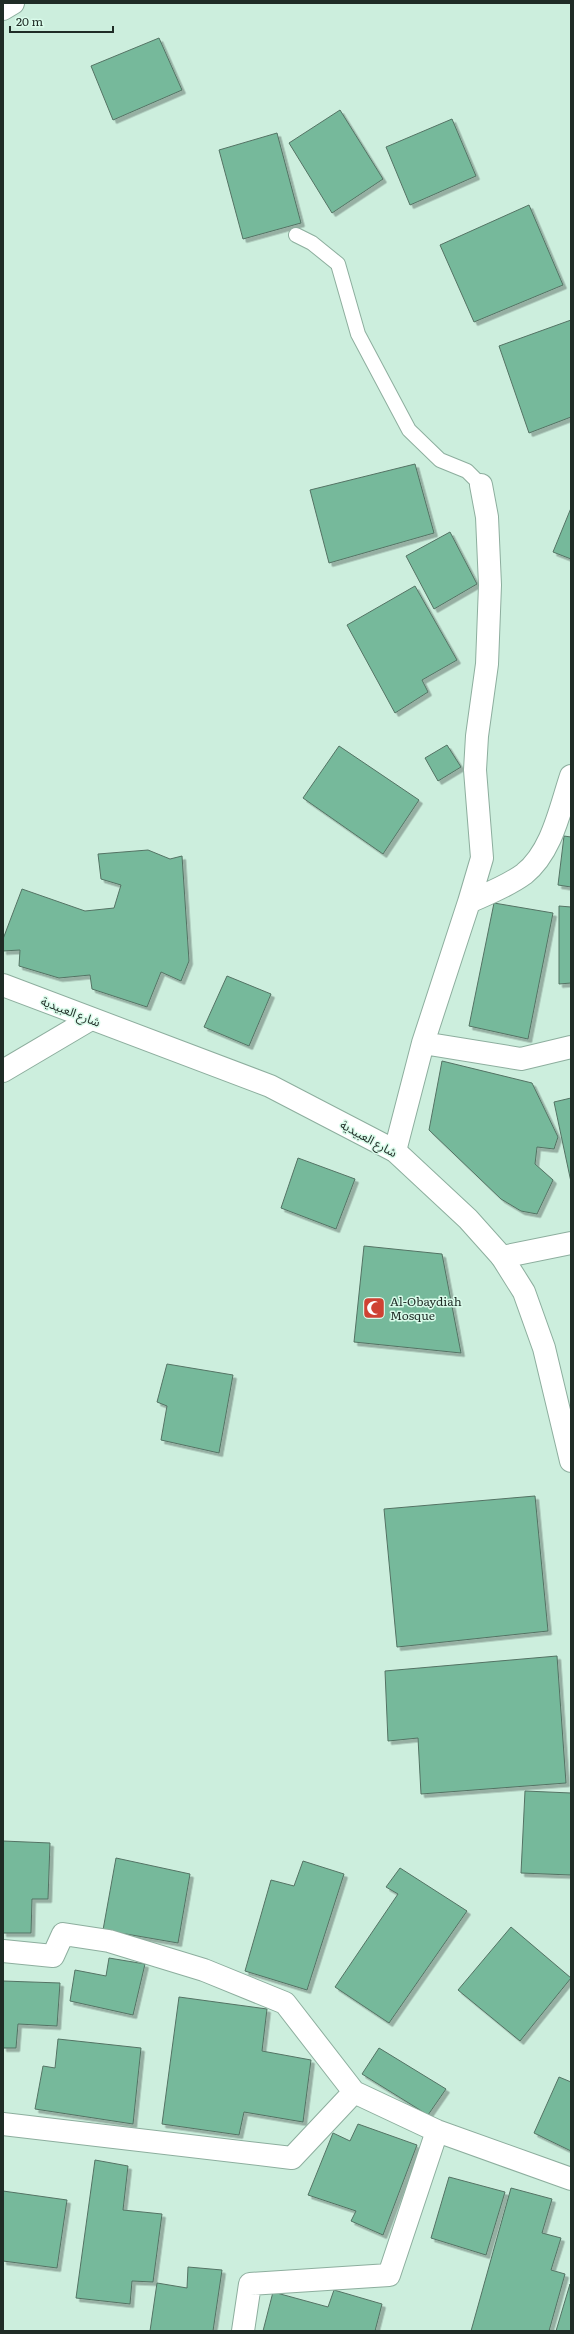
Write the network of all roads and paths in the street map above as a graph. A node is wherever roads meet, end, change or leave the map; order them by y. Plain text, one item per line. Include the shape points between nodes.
1 (13, 3) edge
2 (3, 9) edge
3 (296, 235) dead end
4 (481, 485) joint
5 (571, 776) edge
6 (469, 902) junction
7 (3, 985) edge
8 (91, 1019) junction
9 (423, 1043) junction
10 (571, 1047) edge
11 (3, 1071) edge
12 (395, 1151) junction
13 (571, 1243) edge
14 (502, 1257) junction
15 (571, 1461) edge
16 (3, 1951) edge
17 (354, 2092) junction
18 (3, 2124) edge
19 (437, 2131) junction
20 (571, 2179) edge
21 (243, 2331) edge

1 - 2 street
3 - 4 lane via 312,243 338,264 358,334 410,430 440,460 467,471
4 - 6 street via 487,517 490,585 487,664 475,770 482,858
5 - 6 street via 542,854 524,874
6 - 9 street
7 - 8 street, شارع العبيدية
8 - 11 street
8 - 12 street, شارع العبيدية via 270,1086
9 - 10 street via 521,1059
9 - 12 street
12 - 14 street, شارع العبيدية via 468,1218
13 - 14 street
14 - 15 street, شارع العبيدية via 524,1292 544,1348
16 - 17 street via 53,1956 62,1934 109,1941 204,1970 285,2003
17 - 18 street via 292,2158
17 - 19 street
19 - 20 street
19 - 21 street via 389,2275 250,2284

